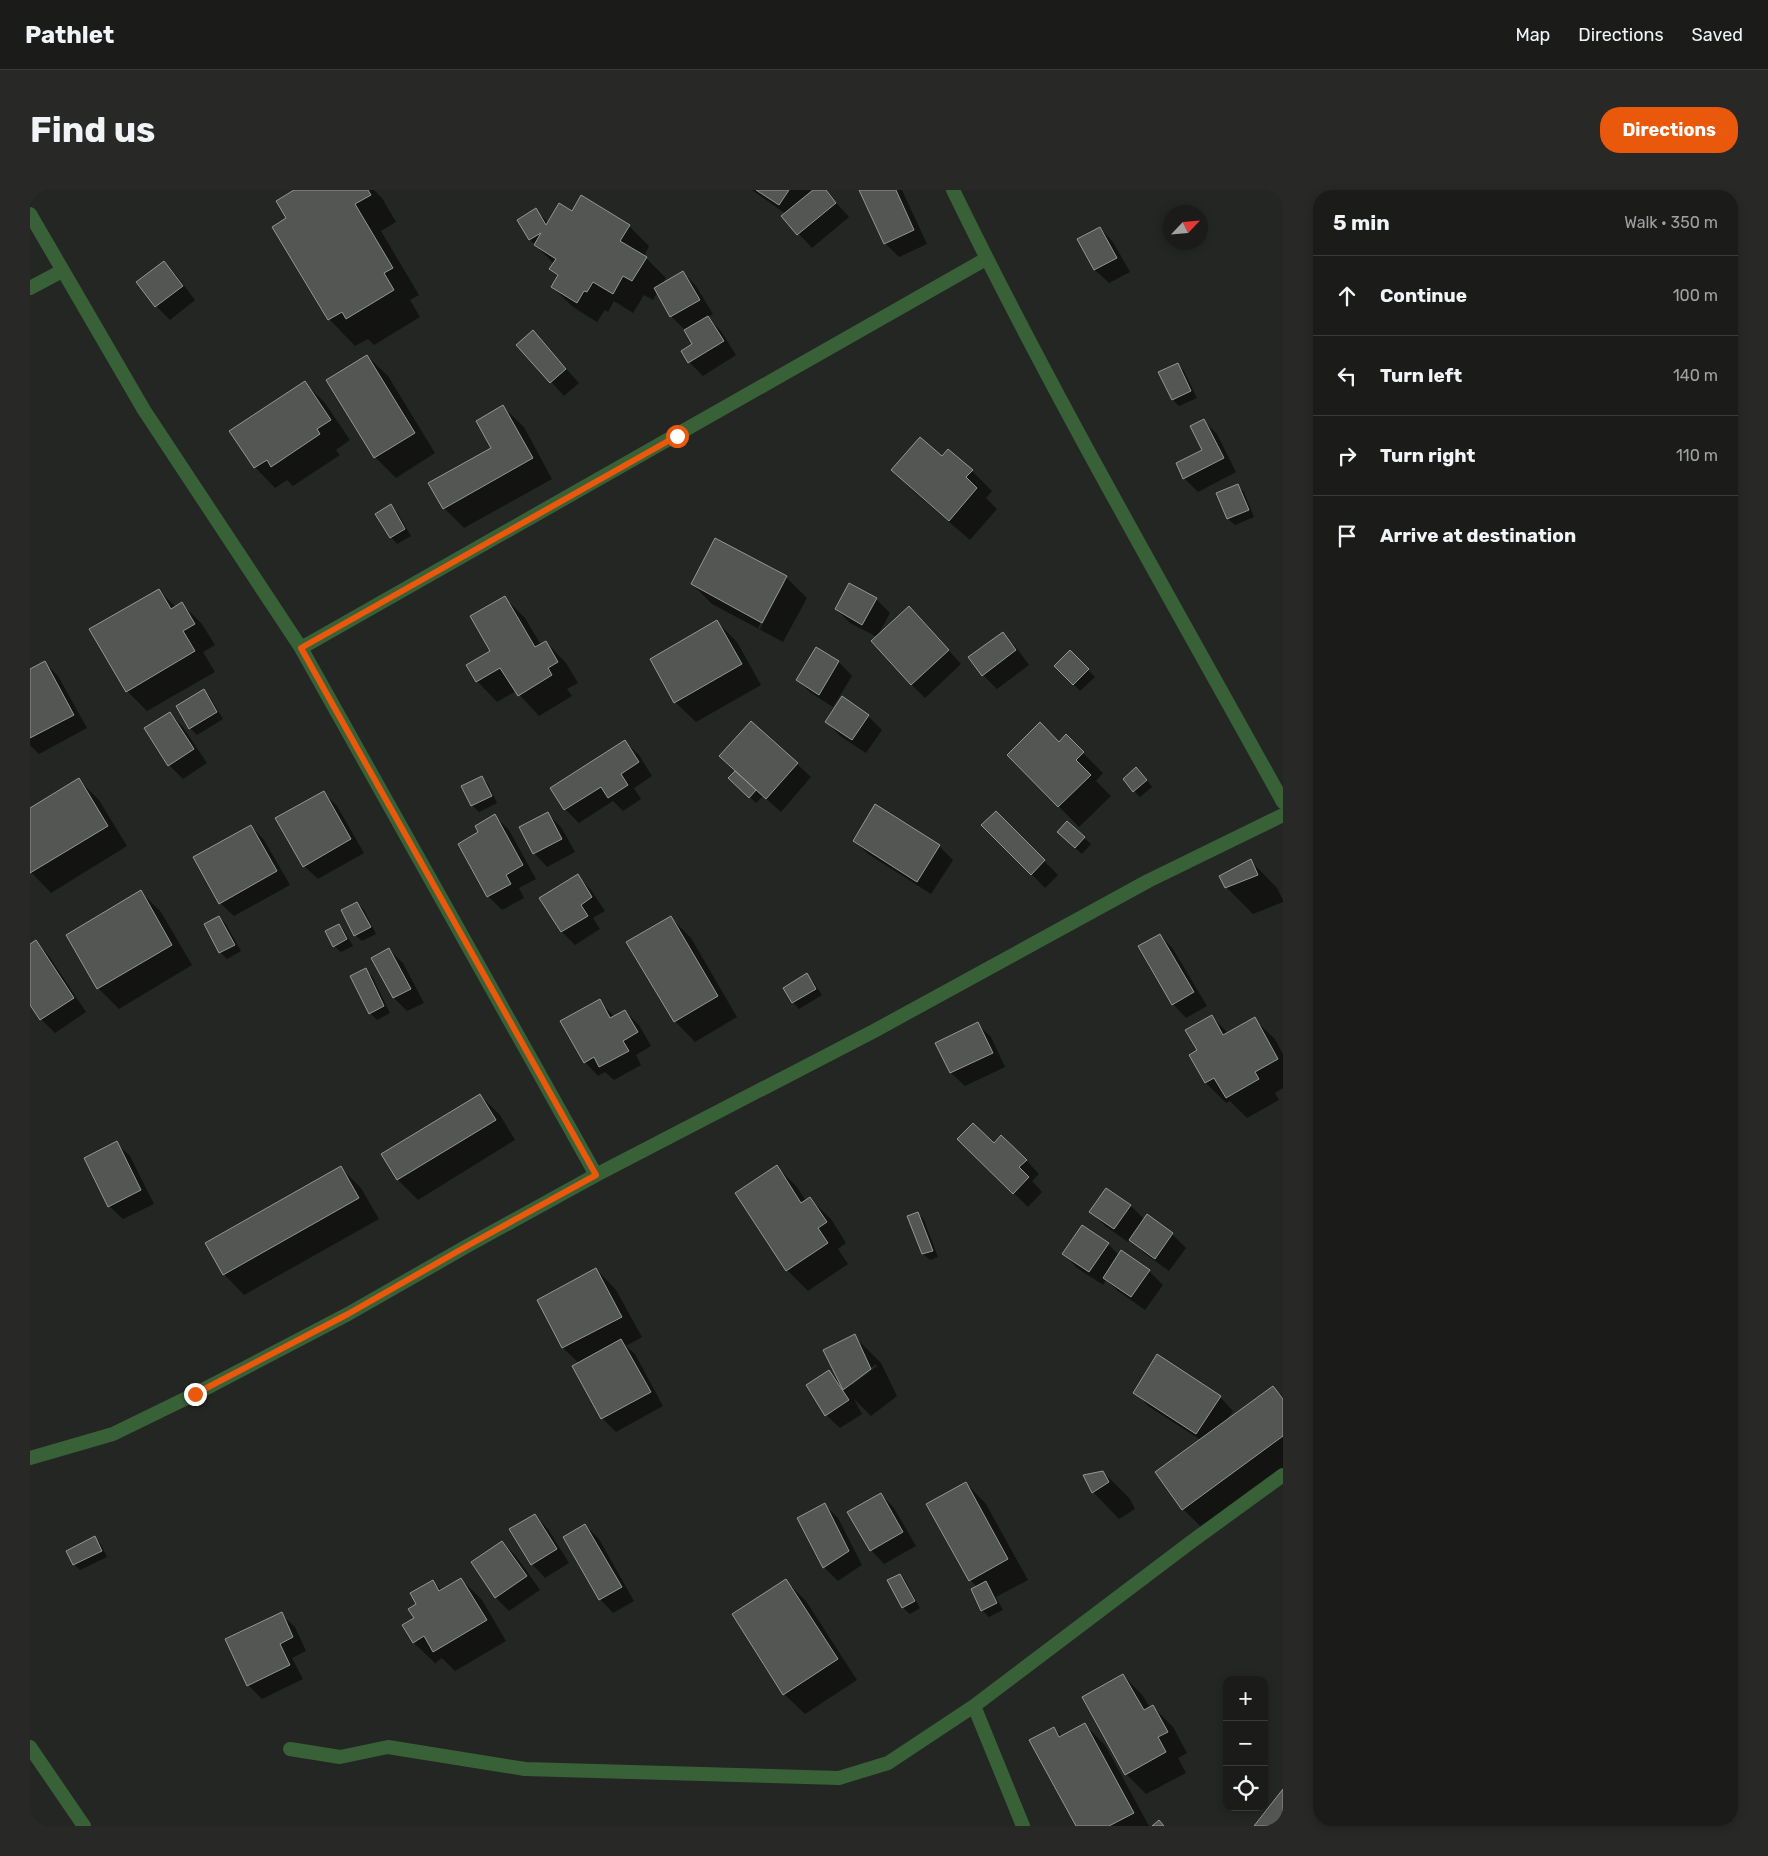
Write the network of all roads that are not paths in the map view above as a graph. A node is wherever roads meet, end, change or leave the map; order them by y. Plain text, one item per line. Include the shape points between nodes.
1 (953, 190) edge
2 (30, 214) edge
3 (986, 259) junction
4 (62, 271) junction
5 (30, 288) edge
6 (301, 648) junction
7 (1283, 802) edge
8 (1283, 816) edge
9 (596, 1175) junction
10 (30, 1458) edge
11 (1283, 1475) edge
12 (974, 1706) junction
13 (30, 1748) edge
14 (290, 1749) dead end
15 (84, 1826) edge
16 (1023, 1826) edge

1 - 3 street
2 - 4 street
3 - 6 street
3 - 7 street
4 - 5 street
4 - 6 street via 144,410
6 - 9 street
8 - 9 street via 1148,881 874,1031
9 - 10 street via 348,1314 187,1398 113,1434
11 - 12 street
12 - 14 street via 888,1764 839,1778 525,1769 388,1747 340,1757
12 - 16 street
13 - 15 street

